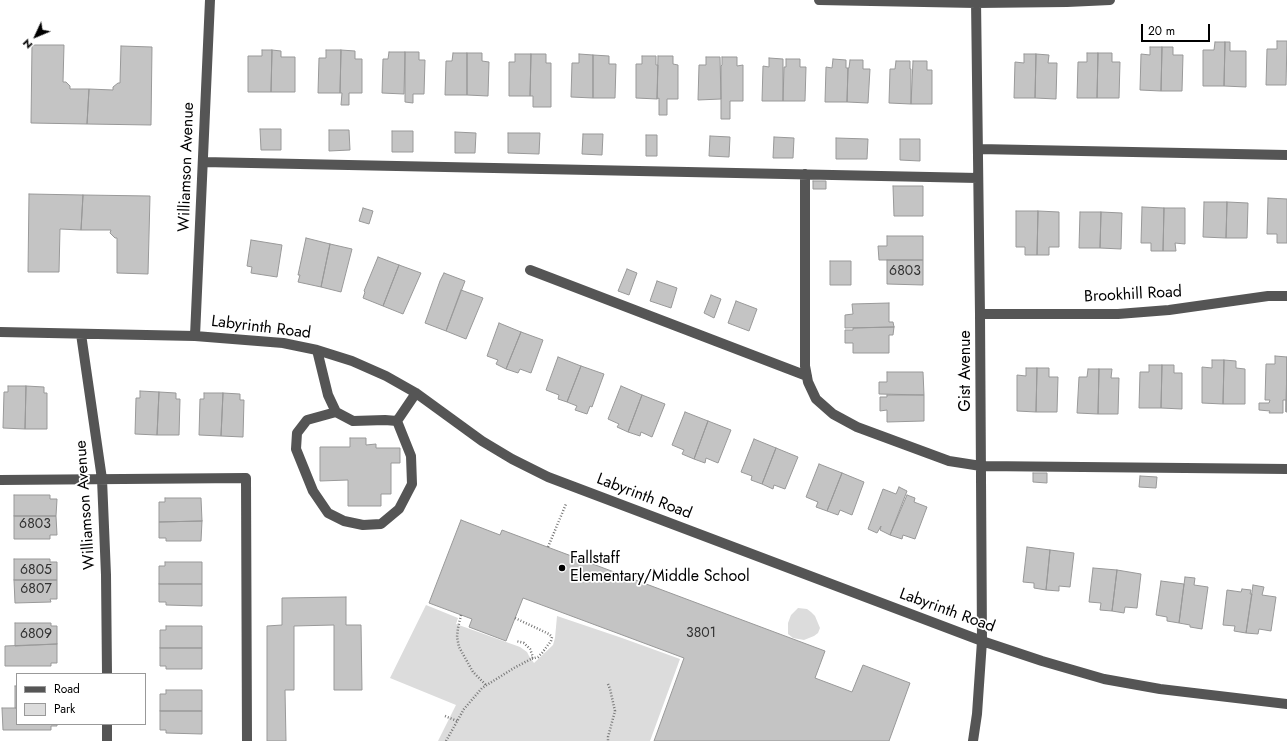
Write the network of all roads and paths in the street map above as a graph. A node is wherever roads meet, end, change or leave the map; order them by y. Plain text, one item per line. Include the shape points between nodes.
1 (210, 0) edge
2 (819, 0) edge
3 (1110, 0) edge
4 (976, 2) edge
5 (978, 149) junction
6 (1287, 155) edge
7 (203, 162) junction
8 (805, 174) junction
9 (978, 178) junction
10 (530, 270) dead end
11 (1287, 296) edge
12 (980, 314) junction
13 (0, 332) edge
14 (81, 334) junction
15 (195, 336) junction
16 (317, 350) junction
17 (807, 376) junction
18 (416, 393) junction
19 (336, 412) junction
20 (397, 421) junction
21 (981, 466) junction
22 (1287, 469) edge
23 (102, 479) junction
24 (0, 480) edge
25 (566, 504) dead end
26 (548, 547) dead end
27 (461, 615) dead end
28 (515, 618) dead end
29 (516, 641) dead end
30 (982, 641) junction
31 (531, 659) junction
32 (107, 673) edge
33 (608, 684) dead end
34 (486, 685) junction
35 (1287, 704) edge
36 (445, 716) dead end
37 (457, 721) junction
38 (107, 725) edge
39 (107, 741) edge
40 (247, 741) edge
41 (446, 741) edge
42 (608, 741) edge
43 (973, 741) edge

1 - 7 street, Williamson Avenue
2 - 4 street
3 - 4 street
4 - 5 street, Gist Avenue
5 - 6 street
5 - 9 street, Gist Avenue
7 - 8 street
7 - 15 street, Williamson Avenue
8 - 9 street
8 - 17 street
9 - 12 street, Gist Avenue
10 - 17 street
11 - 12 street, Brookhill Road via 1268,296 1169,310 1118,314
12 - 21 street, Gist Avenue
13 - 14 street, Labyrinth Road
14 - 15 street, Labyrinth Road
14 - 23 street, Williamson Avenue
15 - 16 street, Labyrinth Road via 283,343
16 - 18 street, Labyrinth Road via 352,361
16 - 19 street via 328,395
17 - 21 street via 816,398 833,414 857,427 949,461
18 - 20 street
18 - 30 street, Labyrinth Road via 482,441 548,477
19 - 20 street via 353,421
19 - 20 street via 307,420 297,433 296,449 313,490 328,513 344,521 364,525 381,524 399,509 412,484 411,456
21 - 22 street
21 - 30 street, Gist Avenue
23 - 24 street
23 - 32 street, Williamson Avenue
23 - 40 street via 246,478
25 - 26 path
27 - 34 path via 457,637 460,647 473,672
28 - 31 path via 549,634 552,638 542,653
29 - 31 path via 524,643 530,649 533,657
30 - 35 street, Labyrinth Road via 1104,679 1160,689
30 - 43 street, Gist Avenue
31 - 34 path
33 - 42 path via 614,712
34 - 37 path via 464,709
36 - 37 path
37 - 41 path
38 - 39 street

